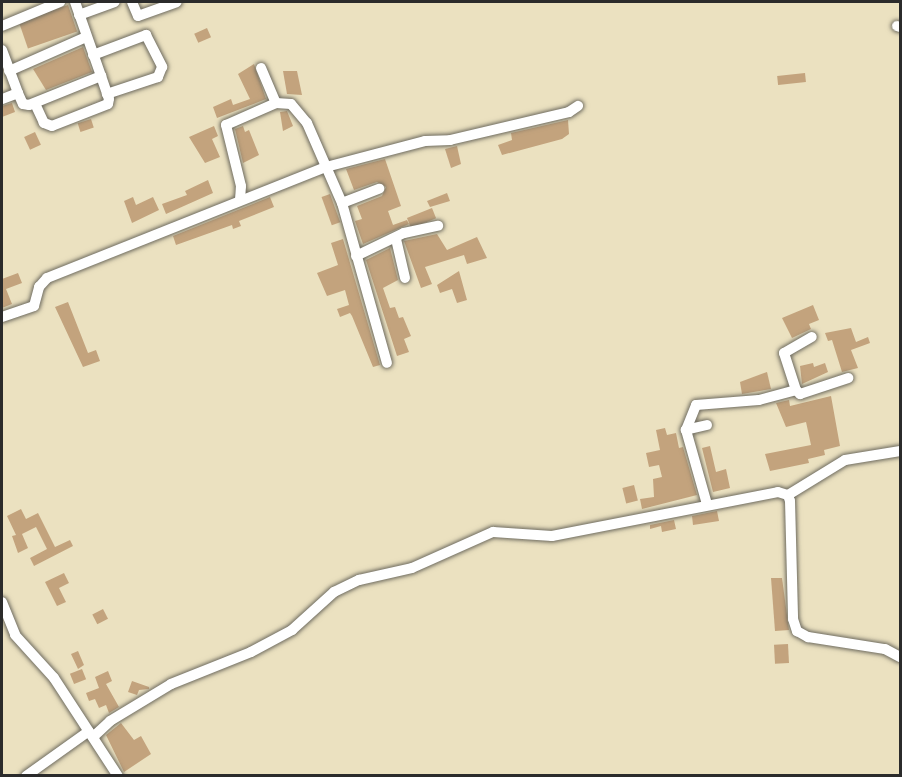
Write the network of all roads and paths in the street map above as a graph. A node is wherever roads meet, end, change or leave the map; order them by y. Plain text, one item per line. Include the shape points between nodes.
1 (60, 2) edge
2 (75, 2) edge
3 (115, 2) edge
4 (132, 2) edge
5 (177, 2) edge
6 (79, 15) junction
7 (138, 16) junction
8 (2, 26) edge
9 (146, 36) junction
10 (86, 37) junction
11 (2, 52) edge
12 (93, 56) junction
13 (261, 68) dead end
14 (9, 71) junction
15 (101, 76) junction
16 (18, 93) junction
17 (108, 94) junction
18 (2, 99) edge
19 (276, 103) junction
20 (35, 104) junction
21 (578, 106) dead end
22 (326, 167) junction
23 (379, 189) dead end
24 (240, 200) junction
25 (342, 203) junction
26 (438, 226) dead end
27 (396, 239) junction
28 (357, 256) junction
29 (405, 278) dead end
30 (2, 317) edge
31 (812, 337) dead end
32 (387, 363) dead end
33 (848, 378) dead end
34 (796, 390) junction
35 (707, 425) dead end
36 (687, 430) junction
37 (900, 451) edge
38 (788, 495) junction
39 (707, 504) junction
40 (2, 602) edge
41 (900, 657) edge
42 (91, 734) junction
43 (26, 776) edge
44 (118, 776) edge

1 - 8 street
2 - 6 street
3 - 6 street
4 - 7 street
5 - 7 street
6 - 10 street
7 - 9 street
9 - 12 street
9 - 17 street via 162,73
10 - 12 street
10 - 14 street
11 - 14 street
12 - 15 street
13 - 19 street
14 - 16 street
15 - 17 street
15 - 20 street
16 - 18 street
16 - 20 street via 26,105
17 - 20 street via 108,104 52,126 44,123
19 - 22 street via 291,104 301,113
19 - 24 street via 226,124 241,186
21 - 22 street via 569,112 450,140 404,145
22 - 24 street
22 - 25 street
23 - 25 street
24 - 30 street via 47,278 39,286 34,306
25 - 28 street
26 - 27 street
27 - 28 street
27 - 29 street
28 - 32 street
31 - 34 street via 784,354
33 - 34 street via 800,394
34 - 36 street via 759,400 696,405
35 - 36 street
36 - 39 street
37 - 38 street via 845,460
38 - 39 street via 778,492
38 - 41 street via 793,619 797,631 808,637 885,649
39 - 42 street via 552,536 493,532 412,567 359,580 334,592 292,630 171,684
40 - 42 street via 15,635 54,678
42 - 43 street
42 - 44 street

